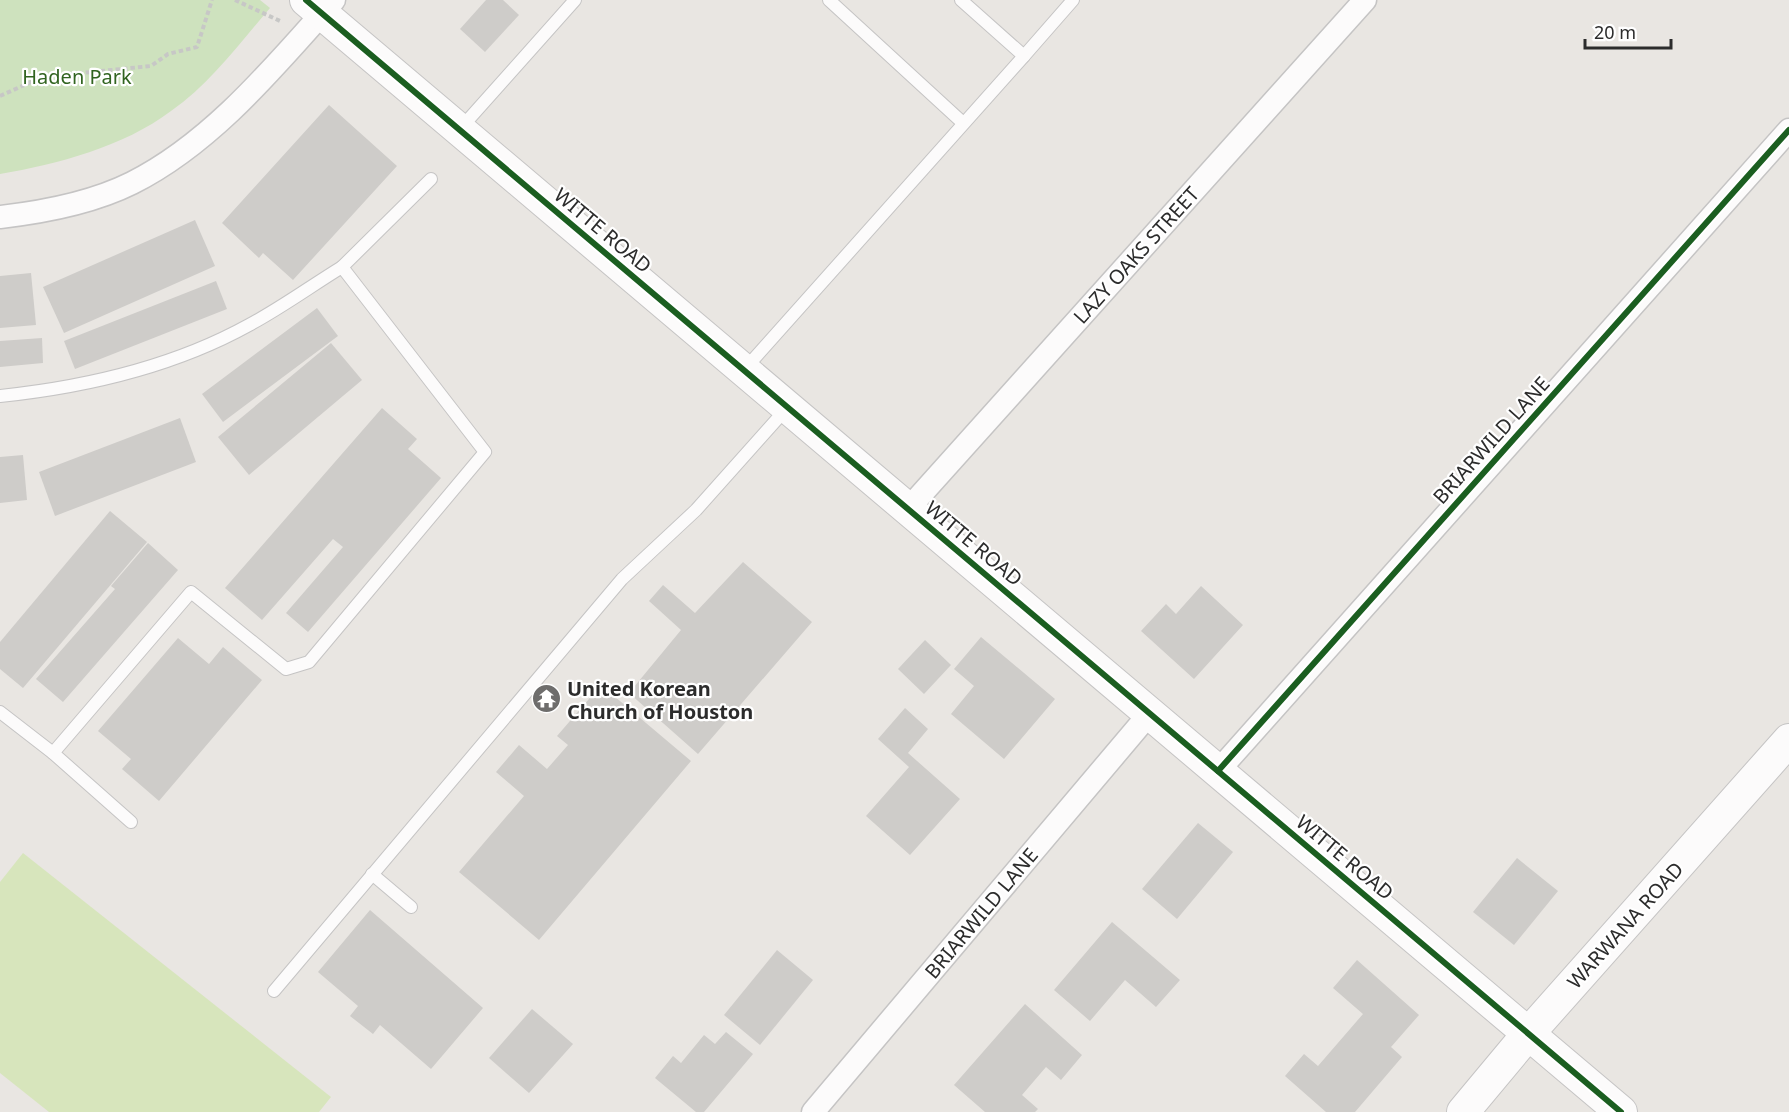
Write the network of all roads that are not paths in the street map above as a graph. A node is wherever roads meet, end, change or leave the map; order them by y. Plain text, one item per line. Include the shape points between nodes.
1 (575, 0) edge
2 (829, 0) edge
3 (961, 0) edge
4 (1073, 0) edge
5 (1365, 0) edge
6 (320, 4) edge
7 (1024, 56) junction
8 (963, 123) junction
9 (460, 130) junction
10 (1789, 130) edge
11 (431, 179) dead end
12 (0, 217) edge
13 (342, 267) junction
14 (744, 370) junction
15 (0, 396) edge
16 (788, 407) junction
17 (908, 509) junction
18 (0, 712) edge
19 (1150, 713) junction
20 (1789, 741) edge
21 (53, 753) junction
22 (1218, 771) junction
23 (131, 822) dead end
24 (372, 874) junction
25 (411, 907) dead end
26 (274, 991) dead end
27 (1528, 1034) junction
28 (813, 1112) edge
29 (1463, 1112) edge
30 (1621, 1112) edge

1 - 9 lane
2 - 8 lane
3 - 7 lane
4 - 7 lane
5 - 17 street, LAZY OAKS STREET
6 - 9 street, WITTE ROAD
6 - 12 street via 253,91 176,156 132,183 93,197 34,213
7 - 8 lane
8 - 14 lane
9 - 14 street, WITTE ROAD
10 - 22 street, BRIARWILD LANE
11 - 13 lane
13 - 15 lane via 249,326 201,348 96,382
13 - 21 lane via 486,452 309,662 285,669 191,591
14 - 16 street, WITTE ROAD
16 - 17 street, WITTE ROAD
16 - 24 lane via 696,510 622,579
17 - 19 street, WITTE ROAD
18 - 21 lane
19 - 22 street, WITTE ROAD
19 - 28 street, BRIARWILD LANE
20 - 27 street, WARWANA ROAD
21 - 23 lane
22 - 27 street, WITTE ROAD
24 - 25 lane
24 - 26 lane
27 - 29 street, WARWANA ROAD
27 - 30 street, WITTE ROAD

